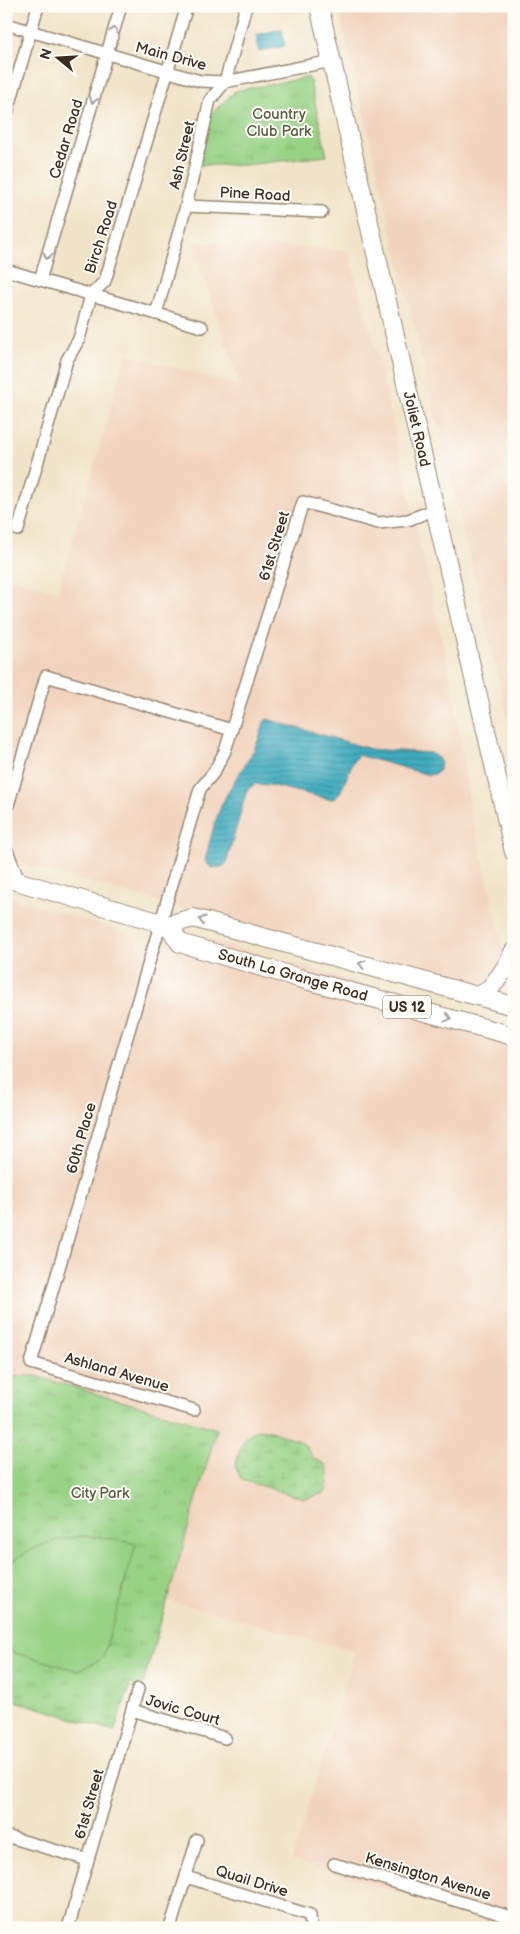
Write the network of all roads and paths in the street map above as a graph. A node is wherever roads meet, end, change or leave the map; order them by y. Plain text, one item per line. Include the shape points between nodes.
1 (38, 6) edge
2 (121, 6) edge
3 (187, 6) edge
4 (246, 6) edge
5 (319, 6) edge
6 (6, 24) edge
7 (31, 31) junction
8 (107, 54) junction
9 (332, 61) junction
10 (168, 72) junction
11 (225, 82) junction
12 (6, 117) edge
13 (186, 206) junction
14 (322, 212) dead end
15 (6, 270) edge
16 (40, 280) junction
17 (91, 295) junction
18 (156, 314) junction
19 (202, 327) dead end
20 (436, 509) junction
21 (18, 530) dead end
22 (232, 730) junction
23 (6, 812) edge
24 (6, 848) edge
25 (514, 852) edge
26 (13, 880) edge
27 (164, 923) junction
28 (514, 951) edge
29 (481, 996) junction
30 (514, 1006) edge
31 (514, 1036) edge
32 (31, 1363) joint
33 (194, 1410) dead end
34 (138, 1688) dead end
35 (132, 1710) junction
36 (225, 1738) dead end
37 (6, 1836) edge
38 (197, 1840) dead end
39 (88, 1860) junction
40 (334, 1864) dead end
41 (186, 1877) junction
42 (514, 1918) edge
43 (68, 1928) edge
44 (170, 1928) edge
45 (311, 1928) edge

1 - 7 street
8 -> 2 street, Cedar Road
3 - 10 street, Birch Road
4 - 11 street, Ash Street
5 - 9 main road, Joliet Road
6 - 7 street, Main Drive
7 - 8 street, Main Drive
7 - 12 street
8 - 10 street, Main Drive
8 -> 16 street, Cedar Road
9 - 11 street, Main Drive
9 - 20 main road, Joliet Road
10 - 11 street, Main Drive via 200,81
10 - 17 street, Birch Road via 105,281
11 - 13 street, Ash Street via 210,100
13 - 14 street, Pine Road
13 - 18 street, Ash Street
15 - 16 street
16 - 17 street
17 - 18 street
17 - 21 street, Birch Road via 79,339 67,360
18 - 19 street
20 - 22 street, 61st Street via 408,520 378,523 303,502
20 - 25 main road, Joliet Road
22 - 23 street via 46,676
22 - 27 street, 61st Street via 214,772 200,789
24 - 26 street
26 - 27 main road
29 -> 27 main road, South La Grange Road / US 12 via 193,918
27 -> 31 main road, South La Grange Road / US 12 via 180,942
27 - 32 street, 60th Place
28 - 29 main road via 493,987
29 - 30 main road, South La Grange Road / US 12
32 - 33 street, Ashland Avenue
34 - 35 street, 61st Street
35 - 36 street, Jovic Court
35 - 39 street, 61st Street
37 - 39 street
38 - 41 street
39 - 43 street, 61st Street
40 - 42 street, Kensington Avenue
41 - 44 street
41 - 45 street, Quail Drive via 310,1915

